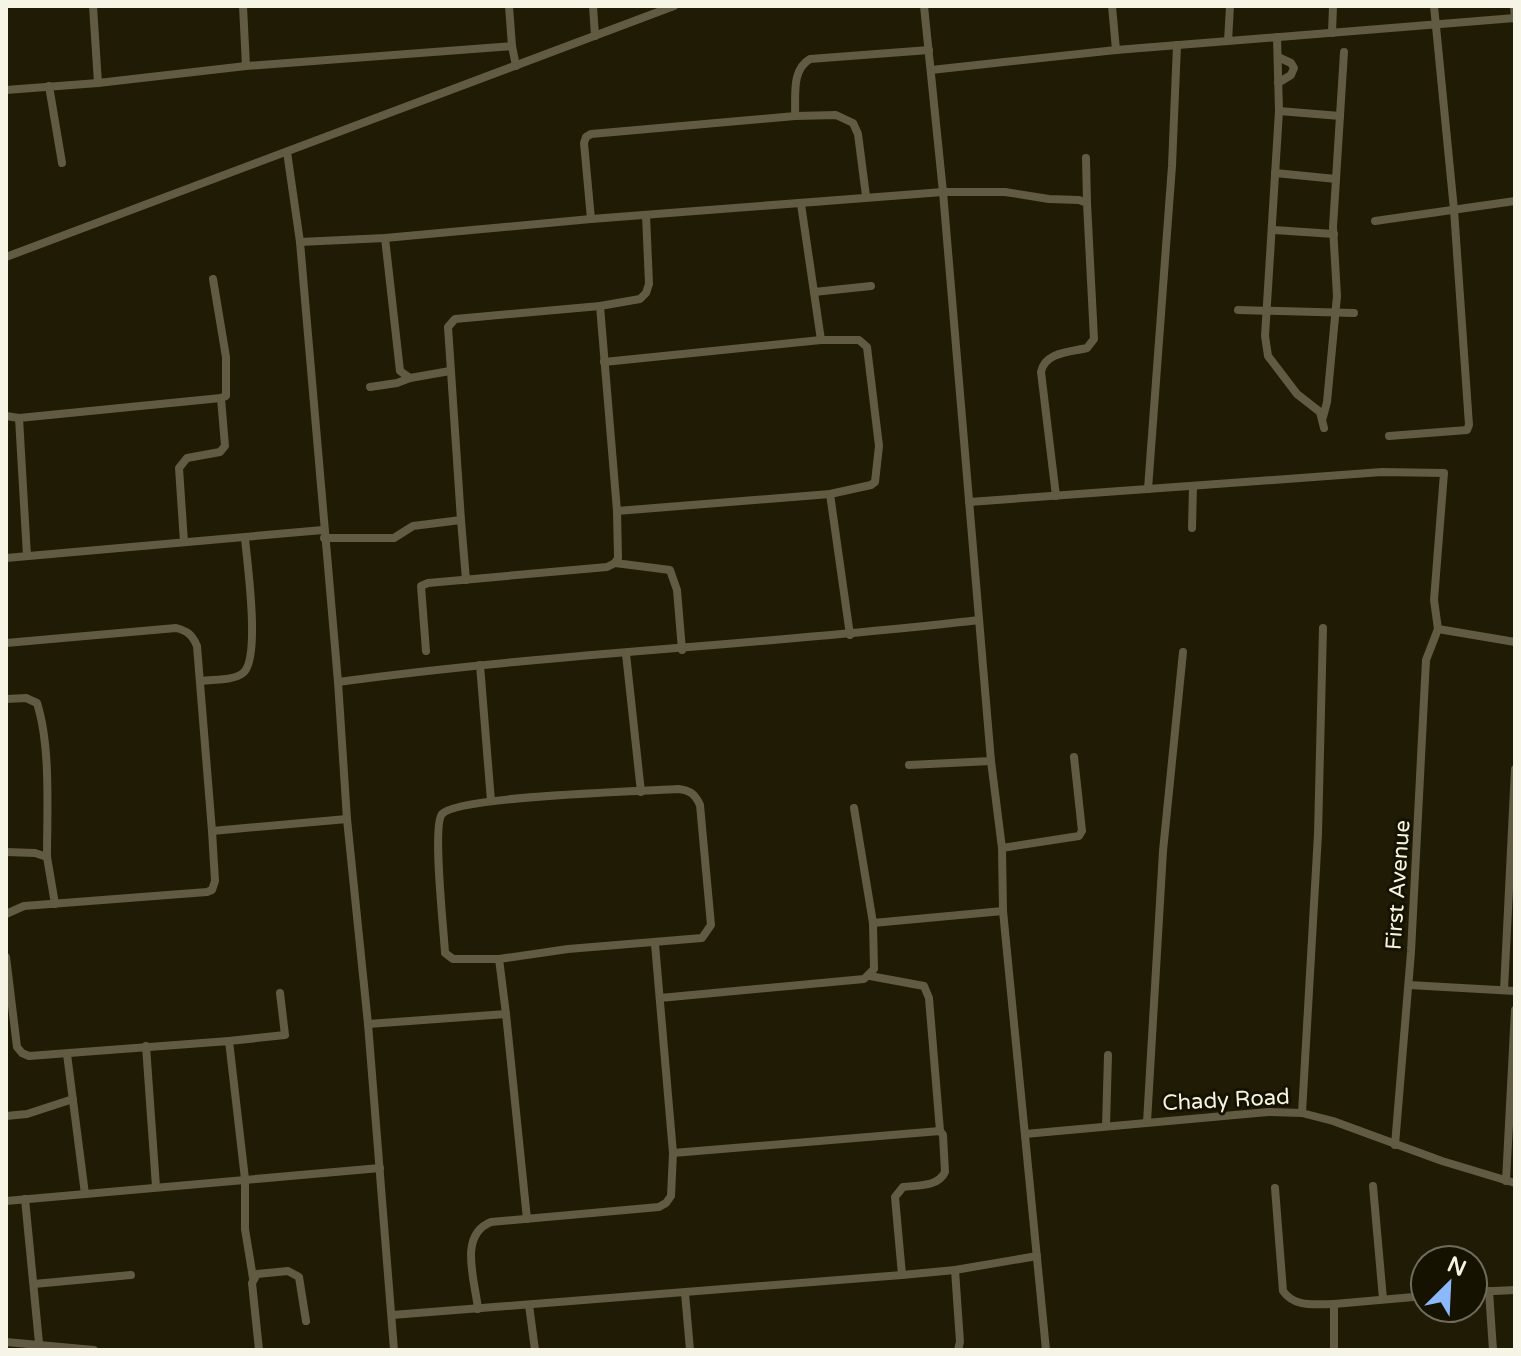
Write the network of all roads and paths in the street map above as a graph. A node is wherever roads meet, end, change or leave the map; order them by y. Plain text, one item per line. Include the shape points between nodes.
1 (93, 6) edge
2 (243, 6) edge
3 (509, 6) edge
4 (593, 6) edge
5 (674, 6) edge
6 (924, 6) edge
7 (1112, 6) edge
8 (1230, 6) edge
9 (1333, 6) edge
10 (1434, 6) edge
11 (1514, 6) edge
12 (1515, 18) edge
13 (1435, 24) junction
14 (1332, 33) junction
15 (595, 36) junction
16 (1277, 37) junction
17 (1228, 41) junction
18 (1177, 45) junction
19 (512, 46) junction
20 (929, 50) junction
21 (1116, 50) junction
22 (1344, 52) dead end
23 (1278, 57) junction
24 (246, 66) junction
25 (516, 66) junction
26 (931, 70) junction
27 (98, 83) junction
28 (1278, 83) junction
29 (49, 86) junction
30 (6, 90) edge
31 (1279, 111) junction
32 (795, 116) junction
33 (1340, 116) junction
34 (287, 152) junction
35 (1086, 158) dead end
36 (62, 163) dead end
37 (1275, 173) junction
38 (1336, 179) junction
39 (943, 192) junction
40 (866, 196) junction
41 (1515, 201) edge
42 (1087, 203) junction
43 (801, 204) junction
44 (1454, 210) junction
45 (646, 215) junction
46 (591, 219) junction
47 (1375, 221) dead end
48 (1274, 230) junction
49 (1334, 234) junction
50 (385, 238) junction
51 (300, 242) junction
52 (6, 257) edge
53 (213, 279) dead end
54 (871, 286) dead end
55 (814, 292) junction
56 (600, 306) junction
57 (1238, 310) dead end
58 (1268, 311) junction
59 (1335, 312) junction
60 (1354, 313) dead end
61 (821, 340) junction
62 (604, 362) junction
63 (450, 371) junction
64 (410, 378) junction
65 (370, 387) dead end
66 (221, 398) junction
67 (6, 416) edge
68 (1323, 417) junction
69 (19, 418) junction
70 (1324, 428) dead end
71 (1389, 436) dead end
72 (1193, 486) junction
73 (1148, 489) junction
74 (830, 494) junction
75 (1056, 496) junction
76 (969, 502) junction
77 (617, 511) junction
78 (461, 520) junction
79 (1192, 528) dead end
80 (323, 534) junction
81 (245, 538) junction
82 (184, 542) junction
83 (27, 556) junction
84 (6, 558) edge
85 (615, 563) junction
86 (466, 580) junction
87 (979, 620) junction
88 (1323, 628) dead end
89 (1438, 629) junction
90 (850, 635) junction
91 (1515, 642) edge
92 (6, 643) edge
93 (682, 650) junction
94 (426, 651) dead end
95 (1183, 652) dead end
96 (626, 654) junction
97 (480, 665) junction
98 (201, 681) junction
99 (338, 682) junction
100 (6, 699) edge
101 (1074, 757) dead end
102 (991, 761) junction
103 (909, 765) dead end
104 (1515, 769) edge
105 (641, 792) junction
106 (491, 801) junction
107 (854, 808) dead end
108 (347, 819) junction
109 (212, 831) junction
110 (1002, 848) junction
111 (6, 852) edge
112 (47, 857) junction
113 (55, 904) junction
114 (1003, 911) junction
115 (6, 914) edge
116 (873, 923) junction
117 (655, 944) junction
118 (6, 957) edge
119 (499, 959) junction
120 (870, 976) junction
121 (1409, 985) junction
122 (1504, 990) junction
123 (1515, 991) edge
124 (280, 993) dead end
125 (660, 998) junction
126 (1515, 1010) edge
127 (506, 1014) junction
128 (368, 1024) junction
129 (229, 1041) junction
130 (146, 1046) junction
131 (67, 1054) junction
132 (1108, 1055) dead end
133 (73, 1099) junction
134 (1302, 1113) junction
135 (6, 1116) edge
136 (1147, 1122) junction
137 (1106, 1126) junction
138 (940, 1131) junction
139 (1025, 1134) junction
140 (1395, 1145) junction
141 (673, 1153) junction
142 (380, 1168) junction
143 (245, 1179) junction
144 (1510, 1182) edge
145 (1373, 1186) dead end
146 (156, 1187) junction
147 (1275, 1188) dead end
148 (85, 1194) junction
149 (25, 1199) junction
150 (6, 1201) edge
151 (527, 1219) junction
152 (1037, 1256) junction
153 (955, 1270) junction
154 (131, 1275) dead end
155 (902, 1275) junction
156 (253, 1278) junction
157 (34, 1284) junction
158 (1515, 1290) edge
159 (1489, 1291) joint
160 (685, 1293) junction
161 (1409, 1297) edge
162 (1383, 1299) junction
163 (1334, 1304) junction
164 (529, 1305) junction
165 (478, 1309) junction
166 (392, 1315) junction
167 (306, 1321) dead end
168 (6, 1342) edge
169 (39, 1343) junction
170 (94, 1350) edge
171 (259, 1350) edge
172 (394, 1350) edge
173 (535, 1350) edge
174 (690, 1350) edge
175 (958, 1350) edge
176 (1046, 1350) edge
177 (1334, 1350) edge
178 (1493, 1350) edge

1 - 27 street
2 - 24 street
3 - 19 street
4 - 15 street
5 - 15 street
6 - 20 street
7 - 21 street
8 - 17 street
9 - 14 street
10 - 13 street
11 - 12 street
12 - 13 street
13 - 14 street
13 - 44 street
14 - 16 street
15 - 25 street
16 - 17 street
16 - 23 street
17 - 18 street
18 - 21 street
18 - 73 street
19 - 24 street
19 - 25 street
20 - 26 street
20 - 32 street via 810,59 797,73
21 - 26 street
22 - 33 street
23 - 28 street
23 - 28 street via 1294,68
24 - 27 street
25 - 34 street
26 - 39 street
27 - 29 street
28 - 31 street
29 - 30 street
29 - 36 street
31 - 33 street
31 - 37 street
32 - 40 street via 836,115 853,123
32 - 46 street via 591,134 584,143
33 - 38 street
34 - 51 street
34 - 52 street
35 - 42 street
37 - 38 street
37 - 48 street
38 - 49 street
39 - 40 street
39 - 42 street via 1005,192
39 - 76 street
40 - 43 street
41 - 44 street
42 - 75 street via 1093,344 1050,357 1041,372
43 - 45 street
43 - 55 street
44 - 47 street
44 - 71 street via 1469,425 1467,430
45 - 46 street
45 - 56 street via 646,293 640,299
46 - 50 street
48 - 49 street
48 - 58 street
49 - 59 street
50 - 51 street
50 - 64 street via 400,371
51 - 80 street
53 - 66 street via 226,357 226,396
54 - 55 street
55 - 61 street
56 - 62 street
56 - 63 street via 455,319 448,327
57 - 58 street
58 - 59 street
58 - 68 street via 1268,356
59 - 60 street
59 - 68 street
61 - 62 street
61 - 74 street via 859,340 867,347 879,446 875,482
62 - 77 street
63 - 64 street
63 - 78 street
64 - 65 street
66 - 69 street
66 - 82 street via 224,450 187,458 179,468
67 - 69 street
68 - 70 street
69 - 83 street
72 - 73 street
72 - 79 street
72 - 89 street via 1382,472 1444,473 1434,600
73 - 75 street
74 - 77 street
74 - 90 street
75 - 76 street
76 - 87 street
77 - 85 street
78 - 80 street via 413,526 394,538
78 - 86 street
80 - 81 street
80 - 99 street
81 - 82 street
81 - 98 street via 251,662 237,677
82 - 83 street
83 - 84 street
85 - 86 street via 572,572
85 - 93 street via 670,570
86 - 94 street via 421,586
87 - 90 street
87 - 102 street
88 - 134 street
89 - 91 street
89 - 121 street, First Avenue via 1426,660
90 - 93 street
92 - 98 street via 176,628 193,637
93 - 96 street
95 - 136 street via 1163,851
96 - 97 street
96 - 105 street
97 - 99 street
97 - 106 street
98 - 109 street
99 - 108 street
100 - 112 street via 37,703 41,716
101 - 110 street via 1079,836
102 - 103 street
102 - 110 street
104 - 122 street
105 - 106 street
105 - 117 street via 687,790 700,805 709,932 693,941
106 - 119 street via 443,813 438,843 445,953 453,959
107 - 116 street
108 - 109 street
108 - 128 street
109 - 113 street via 212,890
110 - 114 street
111 - 112 street
112 - 113 street
113 - 115 street via 24,906
114 - 116 street
114 - 139 street
116 - 120 street
117 - 119 street
117 - 125 street
118 - 131 street via 17,1047 29,1056
119 - 127 street
120 - 125 street
120 - 138 street via 924,986
121 - 122 street
121 - 140 street, First Avenue
122 - 123 street
124 - 129 street via 285,1035
125 - 141 street
126 - 144 street
127 - 128 street
127 - 151 street
128 - 142 street
129 - 130 street
129 - 143 street
130 - 131 street
130 - 146 street
131 - 133 street
132 - 137 street
133 - 135 street
133 - 148 street
134 - 136 street, Chady Road
134 - 140 street, Chady Road
136 - 137 street, Chady Road
137 - 139 street, Chady Road
138 - 141 street
138 - 155 street via 943,1177 903,1187 895,1197
139 - 152 street
140 - 144 street, Chady Road
141 - 151 street via 671,1196 659,1207
142 - 143 street
142 - 166 street
143 - 146 street
143 - 156 street via 245,1229
145 - 162 street
146 - 148 street
147 - 163 street via 1283,1291 1301,1304
148 - 149 street
149 - 150 street
149 - 157 street
151 - 165 street via 491,1222 474,1234
152 - 153 street
152 - 176 street
153 - 155 street
153 - 175 street
154 - 157 street
155 - 160 street
156 - 167 street via 288,1271 299,1277
156 - 171 street
157 - 169 street
158 - 159 street
159 - 178 street
160 - 164 street
160 - 174 street
161 - 162 street
162 - 163 street
163 - 177 street
164 - 165 street
164 - 173 street
165 - 166 street
166 - 172 street
168 - 169 street
169 - 170 street

